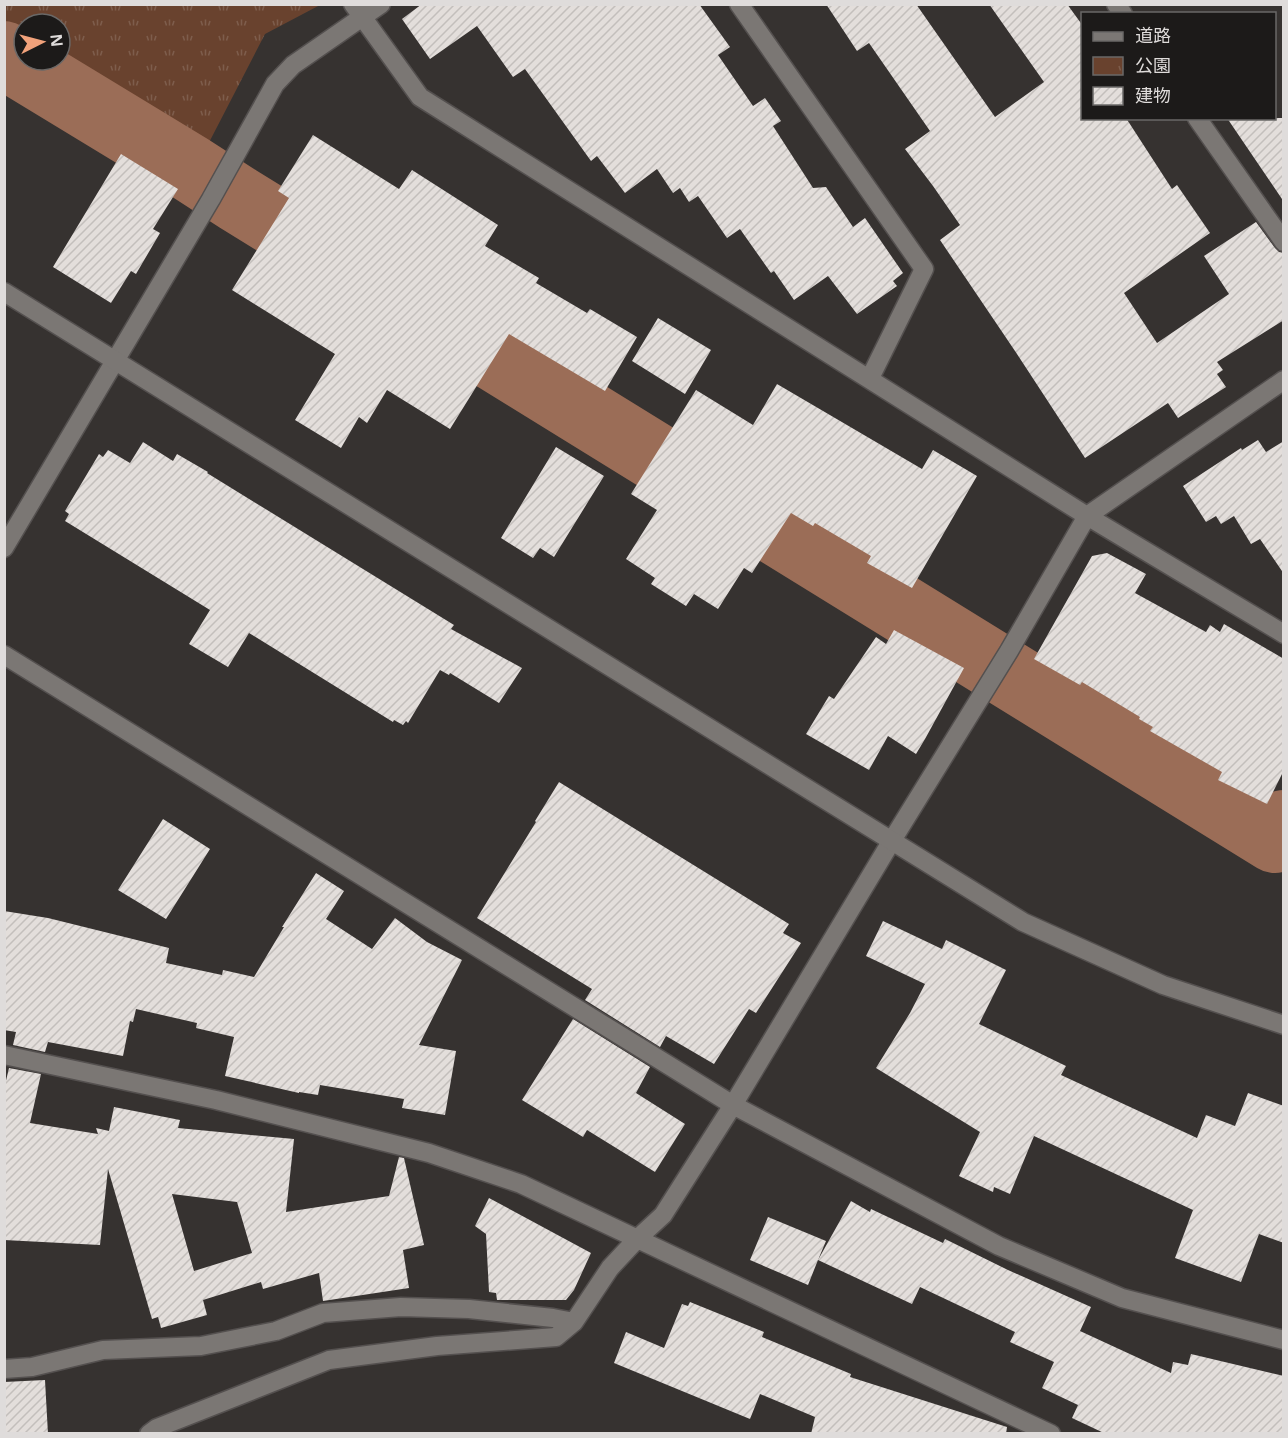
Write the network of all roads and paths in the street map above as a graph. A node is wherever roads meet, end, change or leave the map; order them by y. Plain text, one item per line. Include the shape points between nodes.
1 (381, 4) edge
2 (739, 4) edge
3 (358, 11) edge
4 (1198, 120) edge
5 (1284, 242) edge
6 (4, 292) edge
7 (116, 360) junction
8 (870, 378) junction
9 (1284, 380) edge
10 (1088, 516) junction
11 (4, 548) edge
12 (1284, 634) edge
13 (4, 655) edge
14 (891, 842) junction
15 (1284, 1025) edge
16 (4, 1055) edge
17 (733, 1105) junction
18 (637, 1239) junction
19 (574, 1322) junction
20 (1284, 1340) edge
21 (4, 1369) edge
22 (149, 1434) edge
23 (1051, 1434) edge

1 - 3 street
2 - 8 street via 924,269
3 - 7 street via 292,65 275,84
3 - 8 street via 420,97
4 - 5 street
6 - 7 street
7 - 11 street
7 - 14 street
8 - 10 street
9 - 10 street
10 - 12 street
10 - 14 street
13 - 17 street
14 - 15 street via 1023,922 1163,985
14 - 17 street
16 - 18 street via 216,1100 429,1153 521,1184
17 - 18 street via 663,1215
17 - 20 street via 999,1246 1122,1298
18 - 19 street via 610,1268
18 - 23 street
19 - 21 street via 469,1309 401,1307 323,1313 276,1331 201,1346 103,1350
19 - 22 street via 556,1337 437,1346 329,1360

